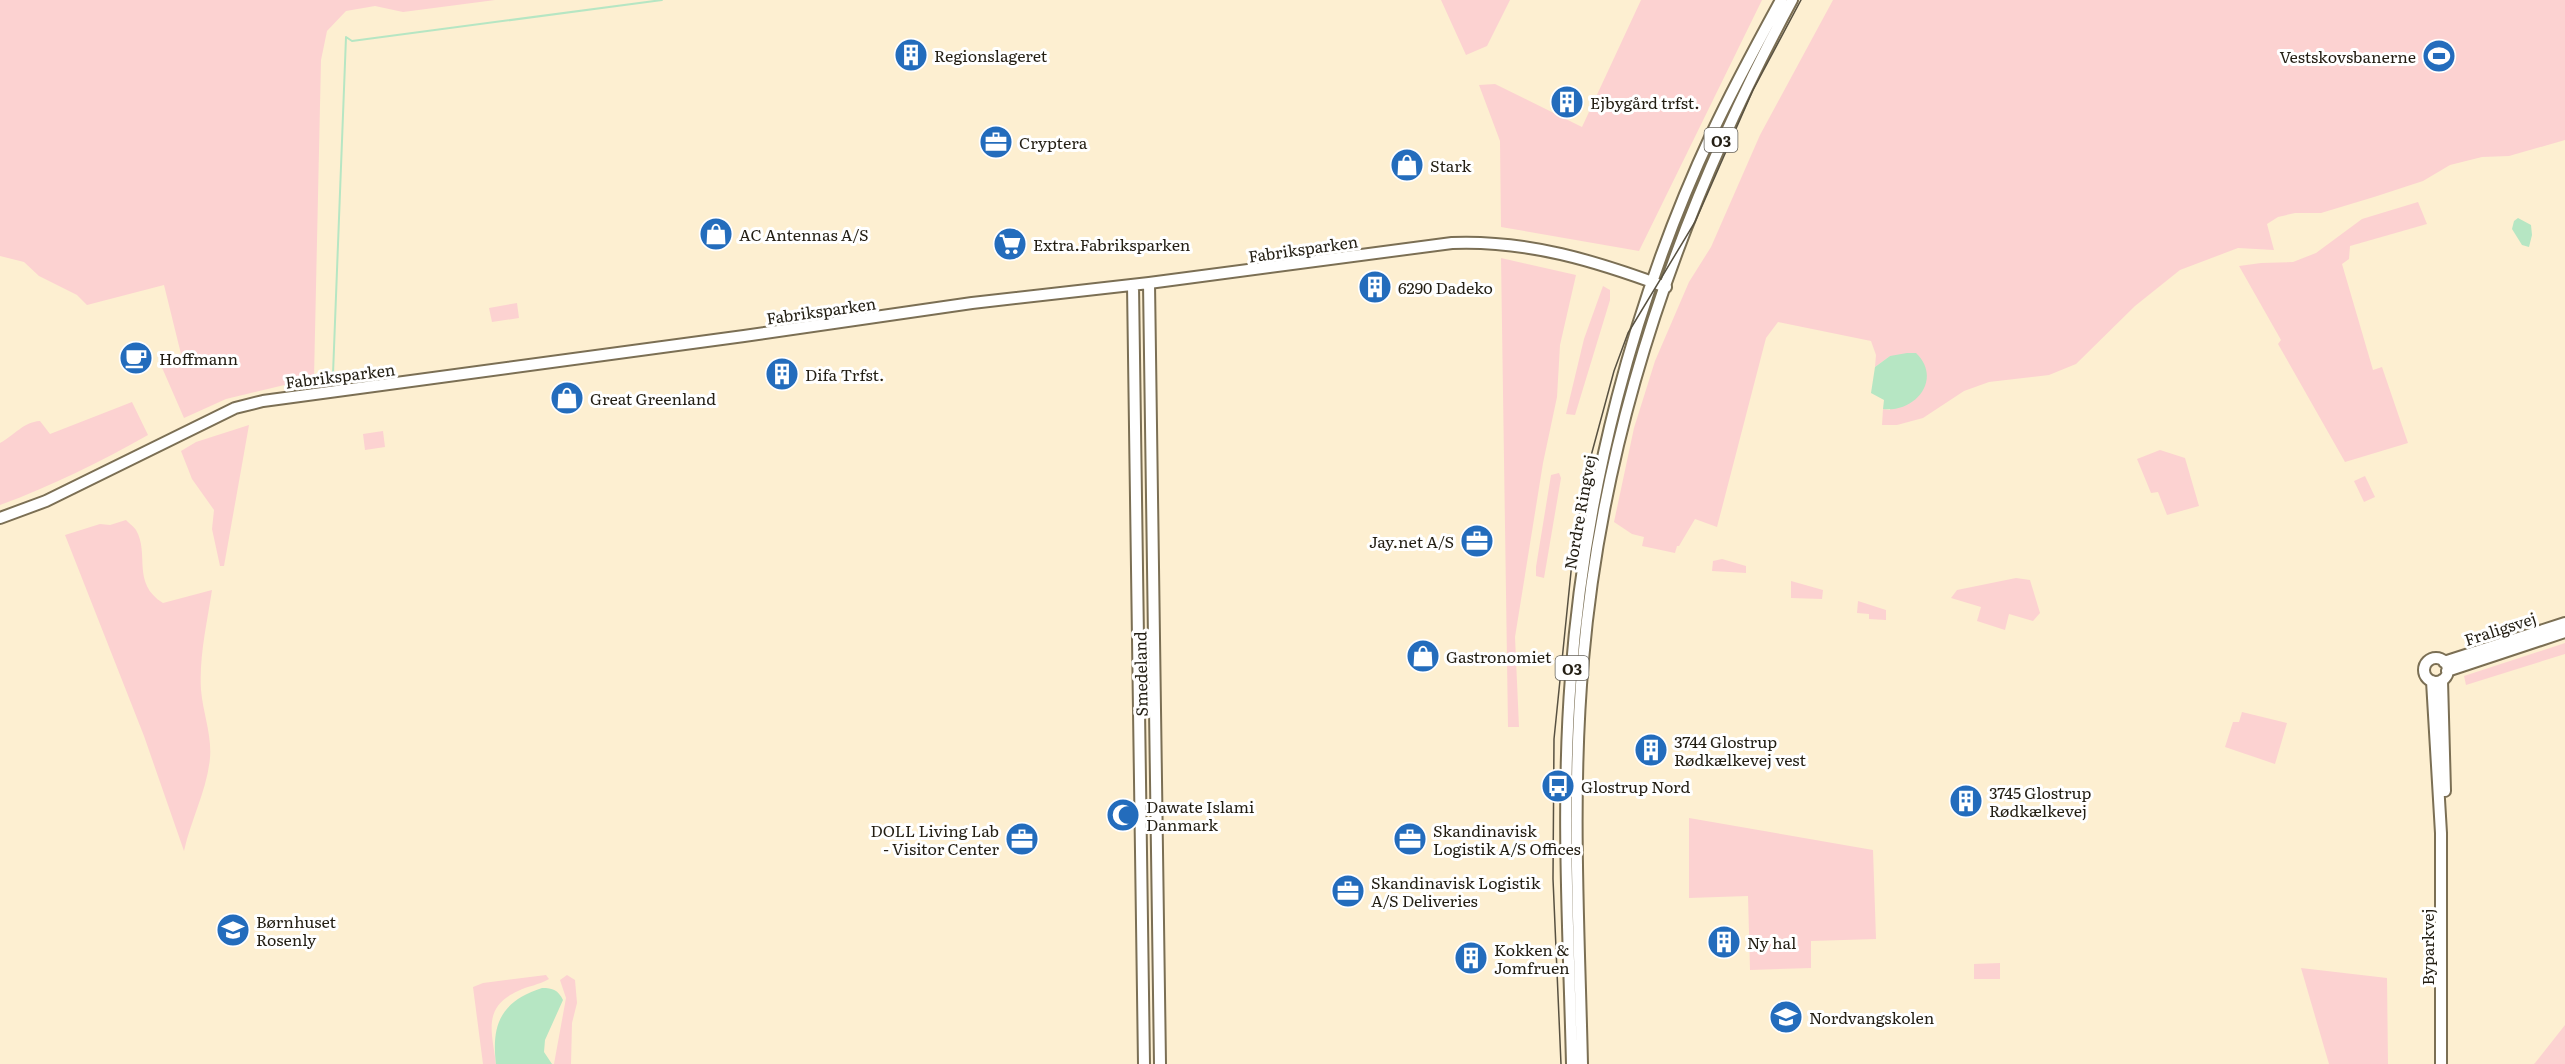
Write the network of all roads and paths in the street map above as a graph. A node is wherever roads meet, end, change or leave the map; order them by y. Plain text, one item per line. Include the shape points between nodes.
1 (1781, 0) edge
2 (1792, 0) edge
3 (1652, 282) junction
4 (1149, 283) junction
5 (1133, 285) junction
6 (1666, 287) junction
7 (0, 518) edge
8 (2565, 623) edge
9 (2565, 632) edge
10 (2441, 674) junction
11 (1156, 754) junction
12 (1140, 755) junction
13 (2442, 1063) edge
14 (1144, 1064) edge
15 (1160, 1064) edge
16 (1572, 1064) edge
17 (1582, 1064) edge

1 - 3 street, Nordre Ringvej / O3 via 1712,133
2 - 6 street, Nordre Ringvej / O3 via 1722,138
3 - 4 street, Fabriksparken via 1558,252 1482,242
3 - 6 street, Fabriksparken
3 - 16 street, Nordre Ringvej / O3 via 1601,462 1571,674 1566,773
4 - 5 street, Fabriksparken
4 - 11 street, Smedeland
5 - 7 street, Fabriksparken via 972,303 263,401 235,408 46,501
5 - 12 street, Smedeland
6 - 17 street, Nordre Ringvej / O3 via 1644,348 1616,449 1584,648 1577,780
8 - 10 street, Fraligsvej
9 - 10 street, Fraligsvej
10 - 13 street, Byparkvej via 2445,798 2441,833
11 - 12 street
11 - 15 street, Smedeland
12 - 14 street, Smedeland

